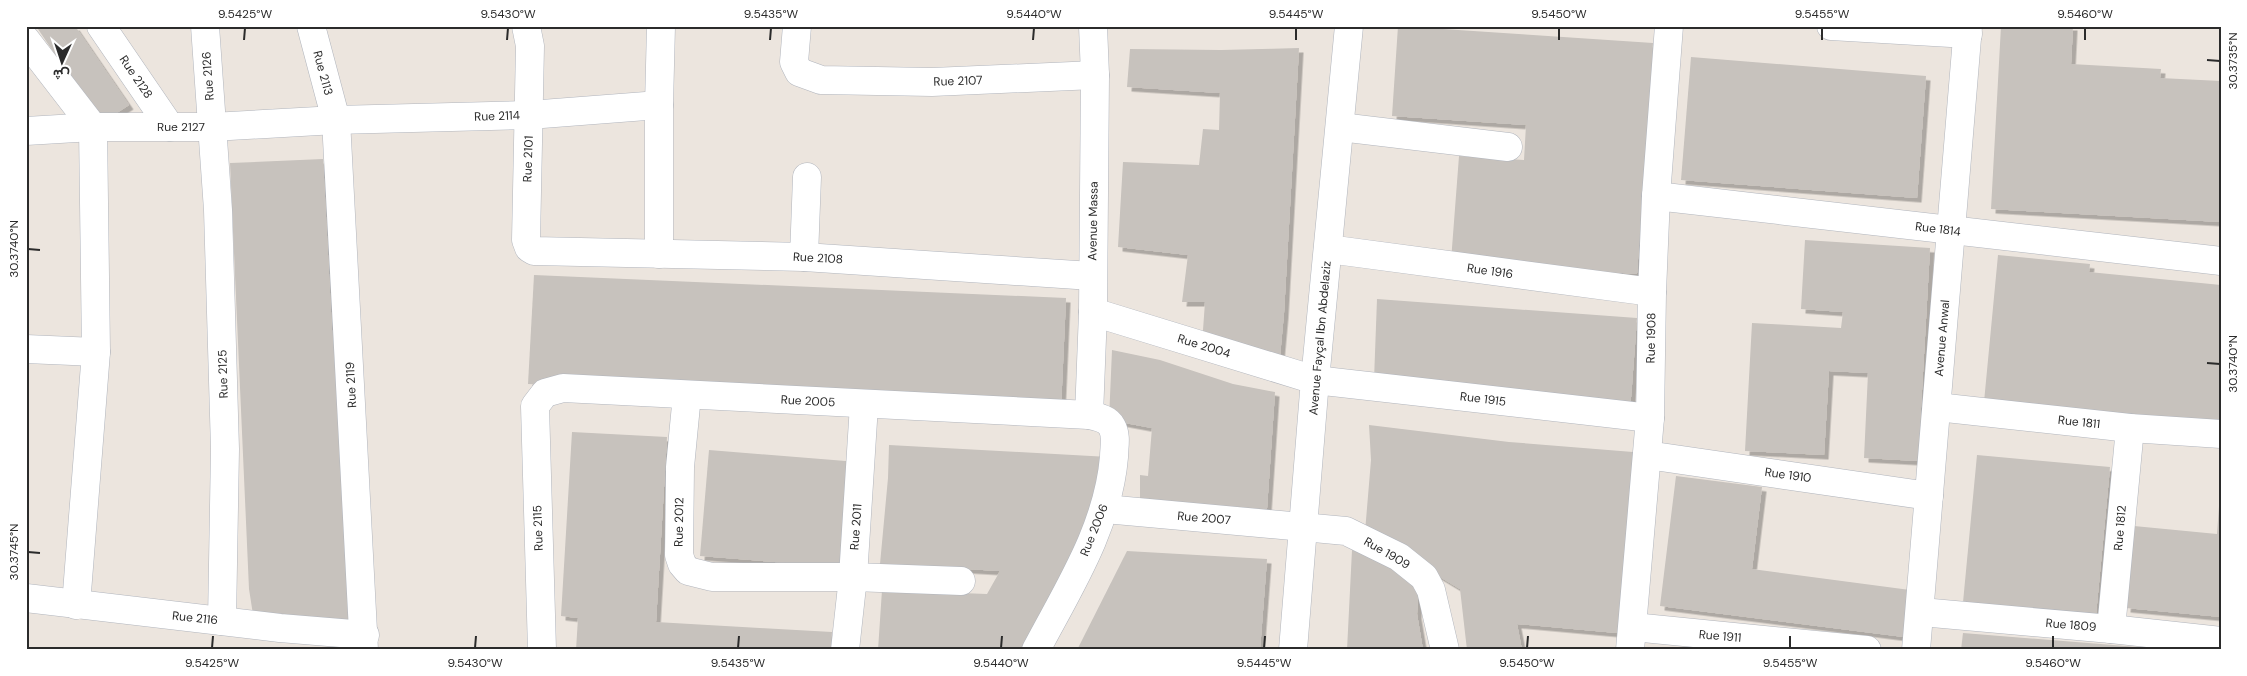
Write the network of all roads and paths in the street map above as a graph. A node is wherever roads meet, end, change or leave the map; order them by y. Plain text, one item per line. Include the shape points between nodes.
1 (101, 26) edge
2 (205, 26) edge
3 (311, 26) edge
4 (526, 26) edge
5 (661, 26) edge
6 (797, 26) edge
7 (1093, 26) edge
8 (1349, 26) edge
9 (1669, 26) edge
10 (1831, 26) edge
11 (1968, 30) edge
12 (26, 40) edge
13 (1095, 75) junction
14 (659, 104) junction
15 (529, 115) junction
16 (336, 120) junction
17 (93, 127) junction
18 (170, 127) junction
19 (212, 127) junction
20 (1340, 128) junction
21 (26, 131) edge
22 (1508, 147) dead end
23 (807, 177) dead end
24 (1656, 196) junction
25 (1952, 230) junction
26 (1328, 249) junction
27 (543, 252) joint
28 (659, 254) junction
29 (804, 257) junction
30 (2221, 260) edge
31 (1092, 276) junction
32 (1652, 292) junction
33 (1093, 312) junction
34 (26, 350) edge
35 (96, 352) junction
36 (1315, 380) junction
37 (687, 395) junction
38 (864, 405) junction
39 (535, 406) joint
40 (1936, 407) junction
41 (1090, 415) junction
42 (1650, 418) junction
43 (2130, 428) junction
44 (2221, 434) edge
45 (1647, 455) junction
46 (1929, 496) junction
47 (1105, 509) junction
48 (1302, 527) junction
49 (853, 577) junction
50 (961, 581) dead end
51 (26, 598) edge
52 (76, 605) junction
53 (1921, 612) junction
54 (222, 621) junction
55 (2111, 629) junction
56 (278, 639) edge
57 (1631, 639) edge
58 (365, 642) edge
59 (2215, 644) edge
60 (542, 650) edge
61 (845, 650) edge
62 (1036, 650) edge
63 (1294, 650) edge
64 (1445, 650) edge
65 (1867, 650) edge
66 (1916, 650) edge

1 - 18 street, Rue 2128
2 - 19 street, Rue 2126
3 - 16 street, Rue 2113
4 - 15 street, Rue 2101 via 530,46
5 - 14 street
6 - 13 street, Rue 2107 via 794,62 799,72 821,80 932,82
7 - 13 street, Avenue Massa
8 - 20 street, Avenue Fayçal Ibn Abdelaziz
9 - 24 street, Rue 1908
10 - 11 street
11 - 25 street, Avenue Anwal
12 - 17 street
13 - 31 street, Avenue Massa
14 - 15 street, Rue 2114
14 - 28 street
15 - 16 street, Rue 2114
15 - 27 street, Rue 2101 via 526,240 529,248
16 - 19 street, Rue 2127
16 - 58 street, Rue 2119
17 - 18 street, Rue 2127
17 - 21 street, Rue 2127
17 - 35 street
18 - 19 street, Rue 2127
19 - 54 street, Rue 2125 via 218,210 225,449
20 - 22 street
20 - 26 street, Avenue Fayçal Ibn Abdelaziz
23 - 29 street
24 - 25 street, Rue 1814
24 - 32 street, Rue 1908
25 - 30 street, Rue 1814
25 - 40 street, Avenue Anwal
26 - 32 street, Rue 1916
26 - 36 street, Avenue Fayçal Ibn Abdelaziz
27 - 28 street, Rue 2108
28 - 29 street, Rue 2108
29 - 31 street, Rue 2108
31 - 33 street, Avenue Massa
32 - 42 street, Rue 1908
33 - 36 street, Rue 2004
33 - 41 street, Avenue Massa
34 - 35 street
35 - 52 street
36 - 42 street, Rue 1915
36 - 48 street, Avenue Fayçal Ibn Abdelaziz
37 - 38 street, Rue 2005
37 - 39 street, Rue 2005 via 563,388 545,393
37 - 49 street, Rue 2012 via 680,466 679,555 688,571 712,577
38 - 41 street, Rue 2005
38 - 49 street, Rue 2011
39 - 60 street, Rue 2115
40 - 43 street, Rue 1811
40 - 46 street, Avenue Anwal
41 - 47 street, Rue 2006 via 1106,421 1114,433 1113,464
42 - 45 street, Rue 1908
43 - 44 street, Rue 1811
43 - 55 street, Rue 1812
45 - 46 street, Rue 1910
45 - 57 street, Rue 1908
46 - 53 street, Avenue Anwal
47 - 48 street, Rue 2007
47 - 62 street, Rue 2006 via 1093,540
48 - 63 street, Avenue Fayçal Ibn Abdelaziz
48 - 64 street, Rue 1909 via 1346,531 1413,567 1431,590
49 - 50 street, Rue 2012
49 - 61 street, Rue 2011
51 - 52 street, Rue 2116
52 - 54 street, Rue 2116
53 - 55 street, Rue 1809
53 - 66 street, Avenue Anwal
54 - 56 street, Rue 2116
55 - 59 street, Rue 1809
56 - 58 street, Rue 2116
57 - 65 street, Rue 1911

